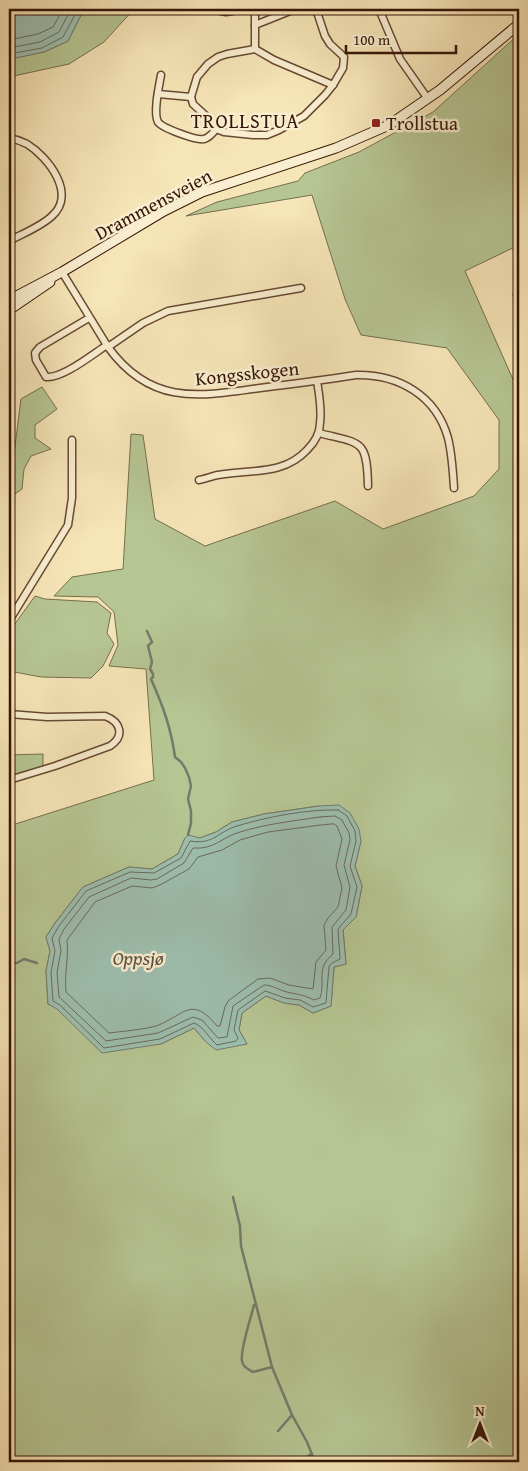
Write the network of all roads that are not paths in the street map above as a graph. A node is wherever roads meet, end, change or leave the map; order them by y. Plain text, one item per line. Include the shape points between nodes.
1 (211, 9) edge
2 (244, 9) edge
3 (255, 9) edge
4 (295, 9) edge
5 (316, 9) edge
6 (379, 9) edge
7 (519, 24) edge
8 (255, 25) junction
9 (255, 49) junction
10 (161, 75) dead end
11 (332, 85) junction
12 (158, 94) junction
13 (191, 97) junction
14 (428, 99) junction
15 (216, 130) junction
16 (9, 138) edge
17 (9, 241) edge
18 (62, 272) junction
19 (301, 288) dead end
20 (519, 294) edge
21 (519, 299) edge
22 (9, 305) edge
23 (89, 318) junction
24 (107, 346) junction
25 (317, 381) junction
26 (319, 433) junction
27 (72, 440) dead end
28 (199, 480) dead end
29 (368, 486) dead end
30 (454, 488) dead end
31 (9, 621) edge
32 (9, 714) edge
33 (9, 780) edge

1 - 2 street via 226,12
3 - 8 street
4 - 8 street
5 - 11 street via 325,36 344,57 343,68
6 - 14 street via 400,59
7 - 14 main road, Drammensveien
8 - 9 street
9 - 11 street
9 - 13 street via 227,54 208,64 197,77
10 - 12 street
11 - 15 street via 304,116 267,135
12 - 13 street
12 - 15 street via 156,116 164,127 197,140 205,139
13 - 15 street via 193,104
14 - 18 main road, Drammensveien via 389,125 356,141 226,183 182,202
16 - 17 street via 20,140 37,151 60,180 63,194 61,205 52,216
18 - 22 main road, Drammensveien
18 - 23 street, Kongsskogen
19 - 24 street via 168,311
20 - 21 street
23 - 24 street, Kongsskogen
23 - 24 street via 35,353 46,377 53,378
24 - 25 street, Kongsskogen via 119,362 162,390 192,395 218,394
25 - 26 street, Kongsskogen via 321,411
25 - 30 street, Kongsskogen via 373,375 414,389 432,405 443,425 451,456
26 - 28 street via 307,450 289,465
26 - 29 street via 350,441 362,448 366,456
27 - 31 street via 72,498 68,525
32 - 33 street via 105,716 113,719 119,734 117,741 110,746

